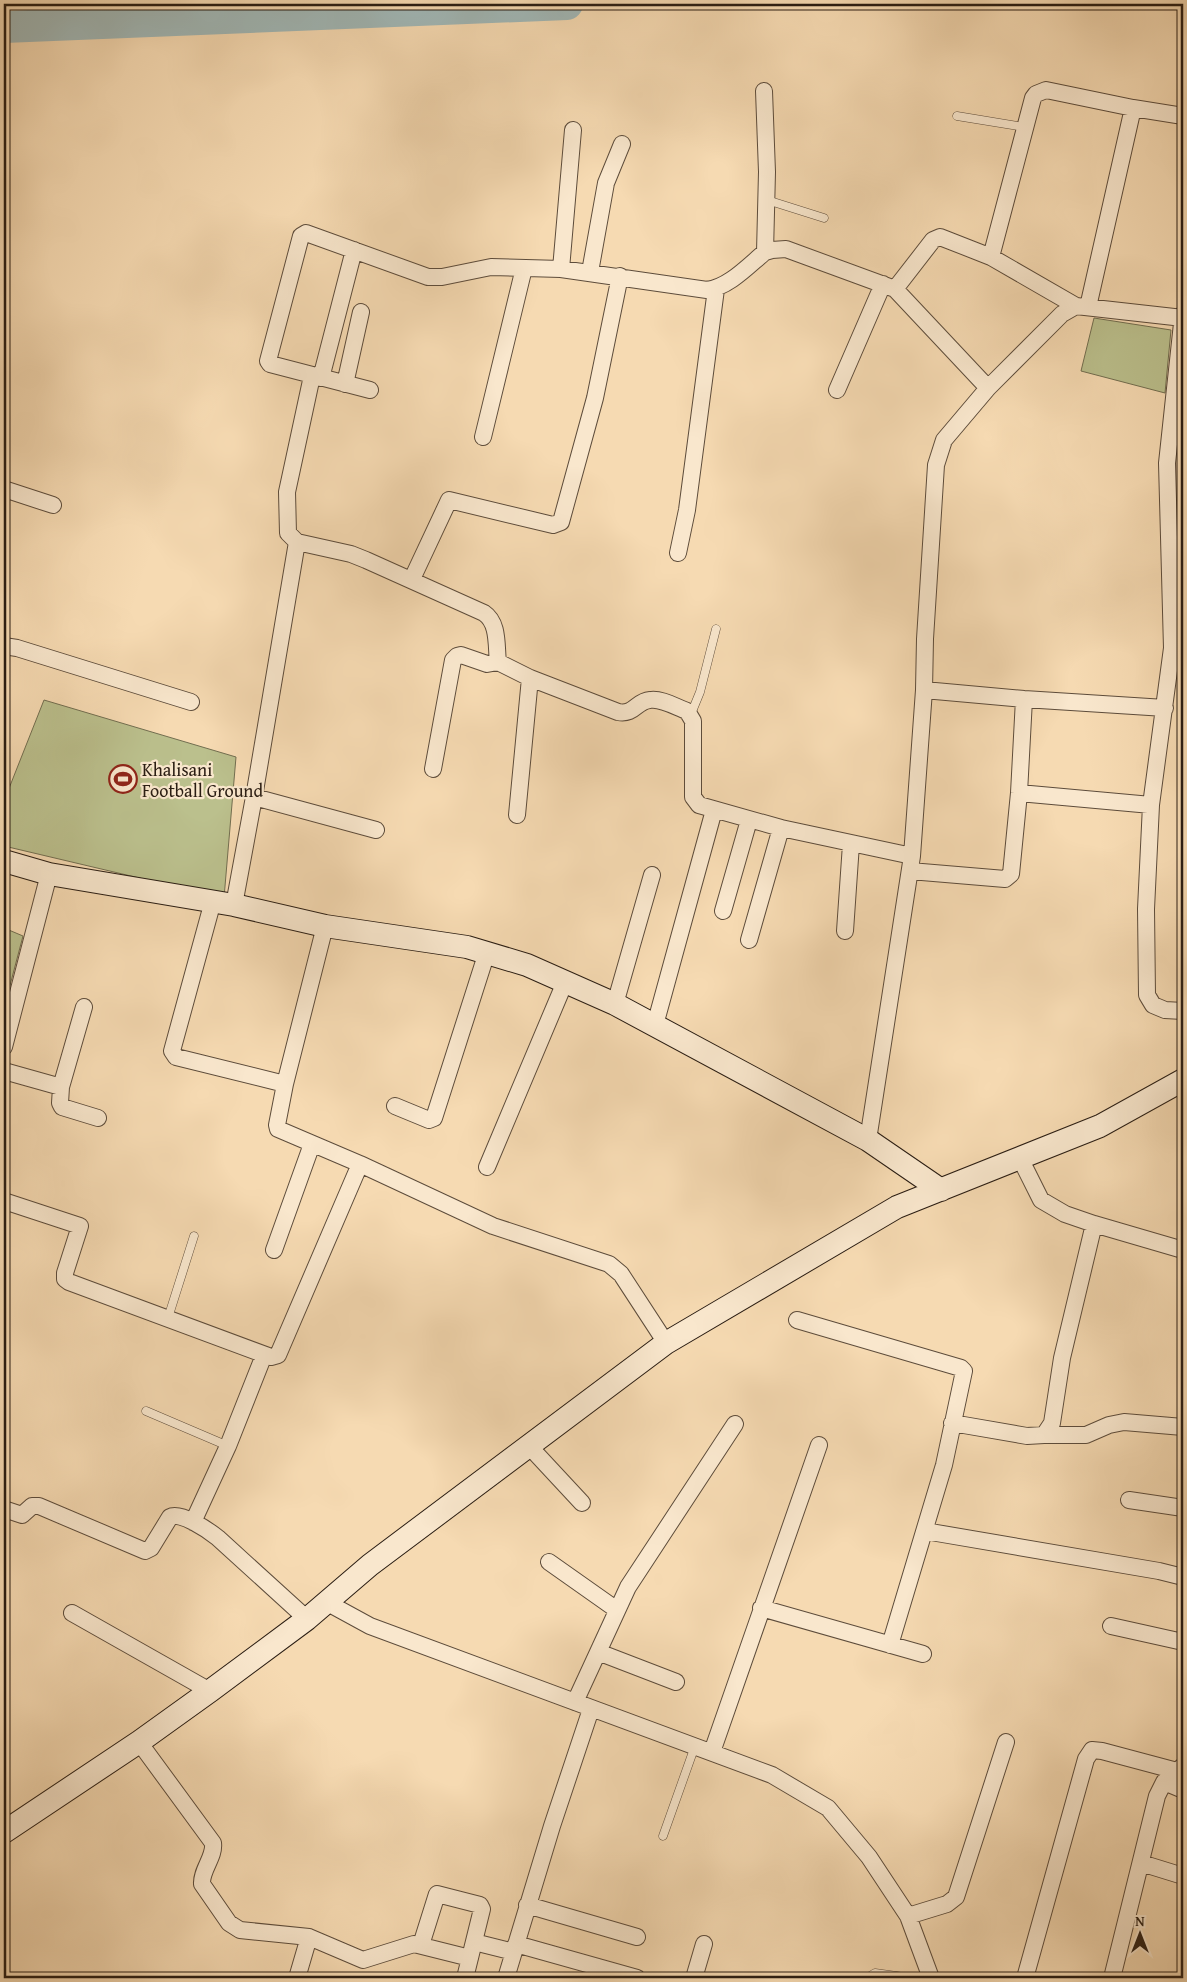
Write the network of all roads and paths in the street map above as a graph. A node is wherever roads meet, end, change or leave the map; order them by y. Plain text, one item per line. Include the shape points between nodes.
1 (764, 91) dead end
2 (1132, 108) junction
3 (957, 116) dead end
4 (1183, 116) edge
5 (1024, 127) junction
6 (573, 130) dead end
7 (622, 144) dead end
8 (766, 200) junction
9 (824, 218) dead end
10 (354, 250) junction
11 (765, 252) junction
12 (991, 257) junction
13 (524, 268) junction
14 (561, 269) junction
15 (590, 272) junction
16 (620, 276) junction
17 (889, 286) junction
18 (716, 289) junction
19 (1082, 307) junction
20 (361, 312) dead end
21 (1183, 317) edge
22 (317, 377) junction
23 (345, 384) junction
24 (988, 388) junction
25 (370, 390) dead end
26 (837, 390) dead end
27 (483, 437) dead end
28 (4, 489) edge
29 (53, 505) dead end
30 (297, 542) junction
31 (678, 553) dead end
32 (412, 579) junction
33 (716, 630) dead end
34 (4, 646) edge
35 (498, 662) junction
36 (1176, 665) edge
37 (530, 678) junction
38 (924, 690) junction
39 (1024, 699) junction
40 (191, 702) dead end
41 (1165, 708) junction
42 (690, 714) junction
43 (433, 768) dead end
44 (1019, 793) junction
45 (254, 797) junction
46 (1151, 805) junction
47 (714, 810) junction
48 (517, 815) dead end
49 (749, 820) junction
50 (781, 828) junction
51 (376, 830) dead end
52 (852, 844) junction
53 (4, 861) edge
54 (911, 864) junction
55 (49, 874) junction
56 (652, 875) dead end
57 (223, 903) junction
58 (723, 911) dead end
59 (325, 926) junction
60 (845, 931) dead end
61 (749, 940) dead end
62 (487, 952) junction
63 (565, 982) junction
64 (615, 1004) junction
65 (84, 1007) dead end
66 (1183, 1011) edge
67 (654, 1025) junction
68 (4, 1047) edge
69 (4, 1071) edge
70 (1183, 1080) edge
71 (285, 1084) junction
72 (62, 1087) junction
73 (395, 1106) dead end
74 (98, 1118) dead end
75 (868, 1140) junction
76 (312, 1144) junction
77 (1020, 1158) junction
78 (360, 1164) junction
79 (487, 1167) dead end
80 (941, 1190) junction
81 (4, 1201) edge
82 (1094, 1224) junction
83 (194, 1236) dead end
84 (274, 1250) dead end
85 (1183, 1250) edge
86 (168, 1318) junction
87 (797, 1320) dead end
88 (666, 1343) junction
89 (264, 1355) junction
90 (146, 1411) dead end
91 (952, 1423) junction
92 (735, 1424) dead end
93 (1183, 1427) edge
94 (1044, 1435) junction
95 (819, 1445) dead end
96 (228, 1446) junction
97 (529, 1446) junction
98 (1129, 1500) dead end
99 (582, 1503) dead end
100 (1183, 1508) edge
101 (4, 1509) edge
102 (193, 1522) junction
103 (925, 1530) junction
104 (549, 1562) dead end
105 (1183, 1577) edge
106 (326, 1602) junction
107 (762, 1608) junction
108 (617, 1610) junction
109 (72, 1613) dead end
110 (307, 1619) junction
111 (1111, 1626) dead end
112 (1183, 1642) edge
113 (890, 1645) junction
114 (598, 1652) junction
115 (923, 1654) dead end
116 (676, 1682) dead end
117 (210, 1691) junction
118 (575, 1702) junction
119 (591, 1709) junction
120 (138, 1742) junction
121 (1006, 1742) dead end
122 (695, 1746) junction
123 (712, 1752) junction
124 (1180, 1768) edge
125 (1164, 1782) junction
126 (1183, 1790) edge
127 (4, 1832) edge
128 (663, 1836) dead end
129 (1141, 1863) junction
130 (1183, 1876) edge
131 (527, 1905) junction
132 (908, 1916) junction
133 (309, 1937) junction
134 (637, 1937) dead end
135 (474, 1942) junction
136 (704, 1944) dead end
137 (421, 1945) junction
138 (515, 1948) junction
139 (470, 1958) junction
140 (297, 1978) edge
141 (465, 1978) edge
142 (506, 1978) edge
143 (637, 1978) edge
144 (694, 1978) edge
145 (867, 1978) edge
146 (911, 1978) edge
147 (931, 1978) edge
148 (1025, 1978) edge
149 (1112, 1978) edge

1 - 8 street
2 - 4 street
2 - 5 street via 1046,90 1033,98
2 - 19 street
3 - 5 lane
5 - 12 street
6 - 14 street
7 - 15 street via 606,184
8 - 9 lane
8 - 11 street
10 - 13 street via 428,277 491,267
10 - 22 street
10 - 22 street via 310,233 301,236 268,361
11 - 17 street via 786,249
11 - 18 street
12 - 17 street via 945,238 936,238
12 - 19 street
13 - 14 street
13 - 27 street
14 - 15 street
15 - 16 street
16 - 18 street
16 - 32 street via 595,398 561,522 553,525 449,500
17 - 24 street
17 - 26 street
18 - 31 street via 687,510
19 - 21 street
19 - 24 street via 1062,314
20 - 23 street
21 - 36 street via 1167,463 1172,648
22 - 23 street
22 - 30 street via 286,500 288,533
23 - 25 street
24 - 38 street via 944,440 936,465
28 - 29 street
30 - 32 street via 351,554
30 - 45 street
32 - 35 street via 489,616 495,628
33 - 42 lane via 700,692
34 - 40 street
35 - 37 street
35 - 43 street via 487,664 461,655 452,660
36 - 41 street
37 - 42 street via 618,712 628,712 644,701 652,700
37 - 48 street
38 - 39 street
38 - 54 street
39 - 41 street
39 - 44 street
41 - 46 street
42 - 47 street via 693,722 693,797 699,805
44 - 46 street
44 - 54 street via 1012,870 1005,879
45 - 51 street
45 - 57 street
46 - 66 street via 1146,909 1147,995 1152,1005
47 - 49 street
47 - 67 street
49 - 50 street
49 - 58 street
50 - 52 street
50 - 61 street
52 - 54 street
52 - 60 street
53 - 55 main road
54 - 75 street
55 - 57 main road
55 - 68 street
56 - 64 street
57 - 59 main road
57 - 71 street via 172,1050 176,1057
59 - 62 main road
59 - 71 street
62 - 63 main road
62 - 73 street via 434,1118 429,1120
63 - 64 main road
63 - 79 street
64 - 67 main road
65 - 72 street
67 - 75 main road
69 - 72 street
70 - 77 main road via 1100,1126
71 - 76 street via 277,1128
72 - 74 street via 62,1107
75 - 80 main road
76 - 78 street
76 - 84 street
77 - 80 main road
77 - 82 street via 1041,1200 1065,1214
78 - 88 street via 493,1226 609,1264 621,1274
78 - 89 street via 278,1355
80 - 88 main road via 897,1207
81 - 86 street via 80,1226 64,1276 69,1282
82 - 85 street
82 - 94 street via 1062,1358 1052,1423
83 - 86 lane
86 - 89 street
87 - 91 street via 961,1368 964,1375
88 - 97 main road
89 - 96 street
90 - 96 lane
91 - 94 street via 1027,1436
91 - 103 street via 944,1465
92 - 108 street via 634,1577
93 - 94 street via 1124,1422 1086,1435
95 - 107 street
96 - 102 street
97 - 99 street
97 - 106 main road via 370,1565
98 - 100 street
101 - 102 street via 22,1515 32,1506 39,1506 145,1551 151,1548 172,1515
102 - 110 street via 218,1538
103 - 105 street
103 - 113 street
104 - 108 street
106 - 110 main road
106 - 118 street via 370,1626
107 - 113 street
107 - 123 street
108 - 114 street
109 - 117 street
110 - 117 main road
111 - 112 street
113 - 115 street
114 - 116 street
114 - 118 street
117 - 120 main road
118 - 119 street
119 - 122 street
119 - 131 street
120 - 127 main road
120 - 133 street via 213,1843 202,1884 229,1923 246,1931
121 - 132 street via 956,1897 947,1904
122 - 123 street
122 - 128 lane
123 - 132 street via 772,1775 828,1808 869,1857
124 - 125 street
124 - 148 street via 1092,1750 1086,1759
125 - 126 street
125 - 129 street via 1157,1796
129 - 130 street
129 - 149 street
131 - 134 street
131 - 138 street
132 - 147 street
133 - 137 street via 363,1960 414,1944
133 - 140 street
135 - 137 street via 480,1906 438,1894
135 - 138 street
135 - 139 street
136 - 144 street
137 - 139 street
138 - 142 street
138 - 143 street
139 - 141 street
145 - 146 lane via 874,1974

